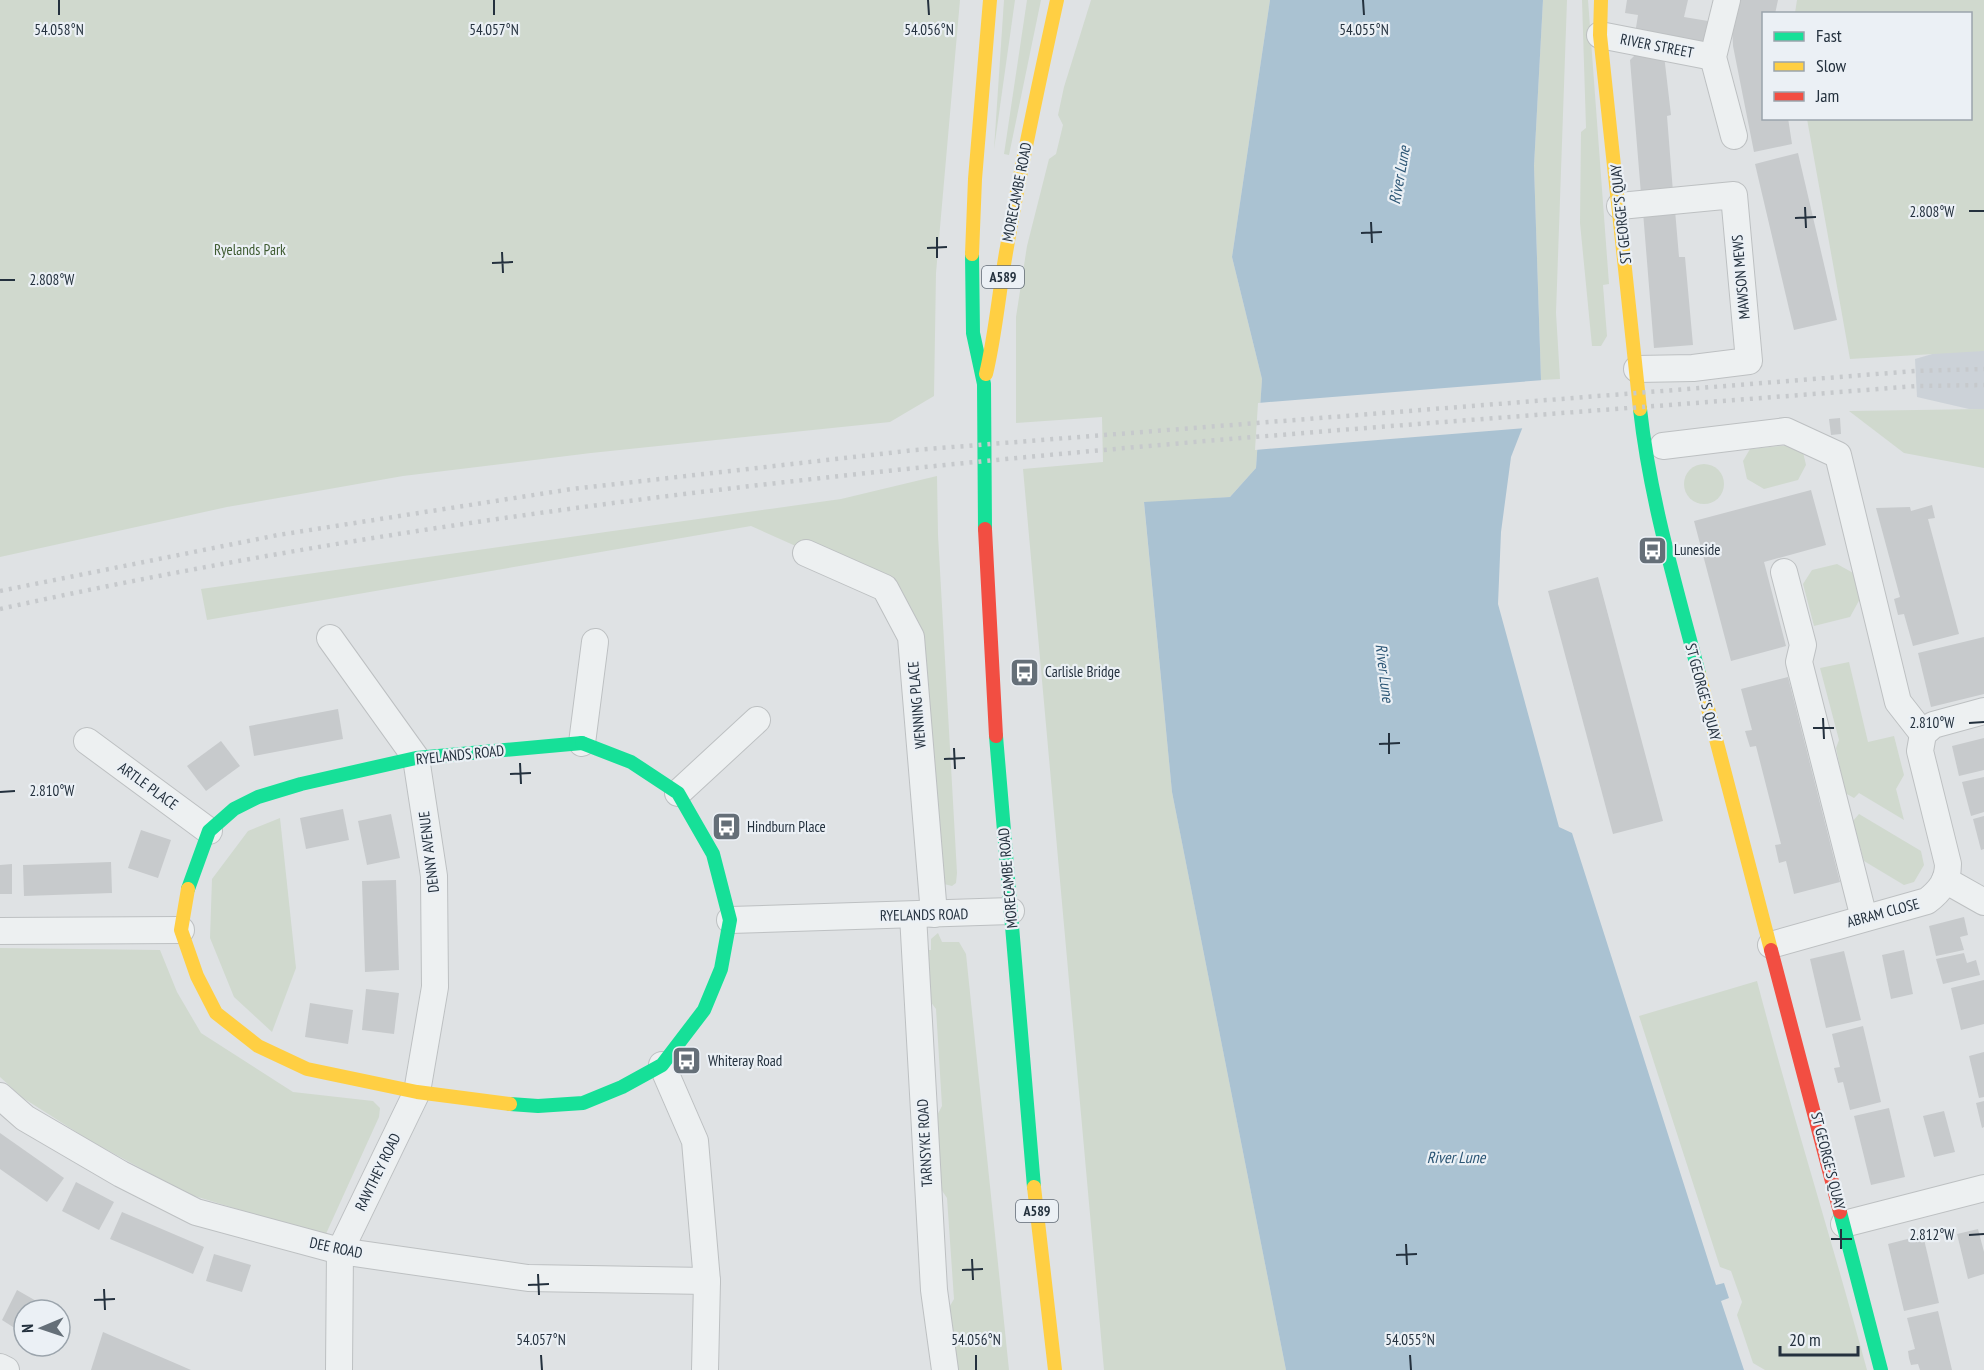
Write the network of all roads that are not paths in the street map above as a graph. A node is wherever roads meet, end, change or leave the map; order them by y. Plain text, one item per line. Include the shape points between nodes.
1 (990, 0) edge
2 (1057, 0) edge
3 (1601, 0) edge
4 (1727, 0) edge
5 (1600, 35) junction
6 (1713, 57) junction
7 (1734, 136) dead end
8 (1620, 206) junction
9 (1637, 369) junction
10 (984, 384) junction
11 (1663, 446) dead end
12 (806, 553) dead end
13 (1784, 572) dead end
14 (330, 638) dead end
15 (595, 642) dead end
16 (1984, 711) edge
17 (757, 720) dead end
18 (1923, 734) junction
19 (87, 741) dead end
20 (582, 743) junction
21 (416, 758) junction
22 (678, 793) junction
23 (209, 831) junction
24 (1946, 880) junction
25 (1984, 902) edge
26 (1011, 911) junction
27 (923, 914) junction
28 (1864, 918) junction
29 (730, 920) junction
30 (182, 930) junction
31 (0, 931) edge
32 (1771, 945) junction
33 (662, 1065) junction
34 (417, 1092) junction
35 (0, 1096) edge
36 (1984, 1188) edge
37 (1844, 1224) junction
38 (340, 1251) junction
39 (707, 1281) junction
40 (0, 1367) edge
41 (6, 1370) edge
42 (339, 1370) edge
43 (705, 1370) edge
44 (945, 1370) edge
45 (1055, 1370) edge
46 (1881, 1370) edge

1 - 10 street, MORECAMBE ROAD / A589 via 971,277 974,333
2 - 10 street, MORECAMBE ROAD / A589 via 1021,169 997,328
3 - 5 street, ST GEORGE'S QUAY
4 - 6 street, RIVER STREET
5 - 6 street, RIVER STREET
5 - 8 street, ST GEORGE'S QUAY
6 - 7 street, RIVER STREET
8 - 9 street, ST GEORGE'S QUAY
8 - 9 street, MAWSON MEWS via 1734,195 1749,361
9 - 32 street, ST GEORGE'S QUAY via 1645,456 1664,548
10 - 26 street, MORECAMBE ROAD / A589 via 990,661
11 - 18 street via 1786,431 1838,455 1898,702
12 - 27 street, WENNING PLACE via 885,588 912,637
13 - 28 street via 1803,645 1799,662
14 - 21 street, DENNY AVENUE
15 - 20 street
16 - 18 street via 1933,725
17 - 22 street
18 - 24 street via 1920,751 1947,852
19 - 23 street, ARTLE PLACE
20 - 21 street, RYELANDS ROAD
20 - 22 street, RYELANDS ROAD via 631,762
21 - 23 street, RYELANDS ROAD via 258,796 234,809
21 - 34 street, DENNY AVENUE via 434,876 435,976
22 - 29 street, RYELANDS ROAD via 713,854
23 - 30 street, RYELANDS ROAD via 189,881
24 - 25 street
24 - 28 street, ABRAM CLOSE via 1927,901
26 - 27 street, RYELANDS ROAD
26 - 45 street, MORECAMBE ROAD / A589 via 1028,1134
27 - 29 street, RYELANDS ROAD
27 - 44 street, TARNSYKE ROAD via 934,1290
28 - 32 street, ABRAM CLOSE
29 - 33 street, RYELANDS ROAD via 721,969 704,1010
30 - 31 street
30 - 34 street, RYELANDS ROAD via 197,976 216,1013 258,1046 307,1069
32 - 37 street, ST GEORGE'S QUAY
33 - 34 street, RYELANDS ROAD via 583,1103 538,1107
33 - 39 street via 695,1141
34 - 38 street, RAWTHEY ROAD
35 - 38 street, DEE ROAD via 25,1118 196,1212
36 - 37 street
37 - 46 street, ST GEORGE'S QUAY
38 - 39 street, DEE ROAD via 528,1278
38 - 42 street
39 - 43 street
40 - 41 street

